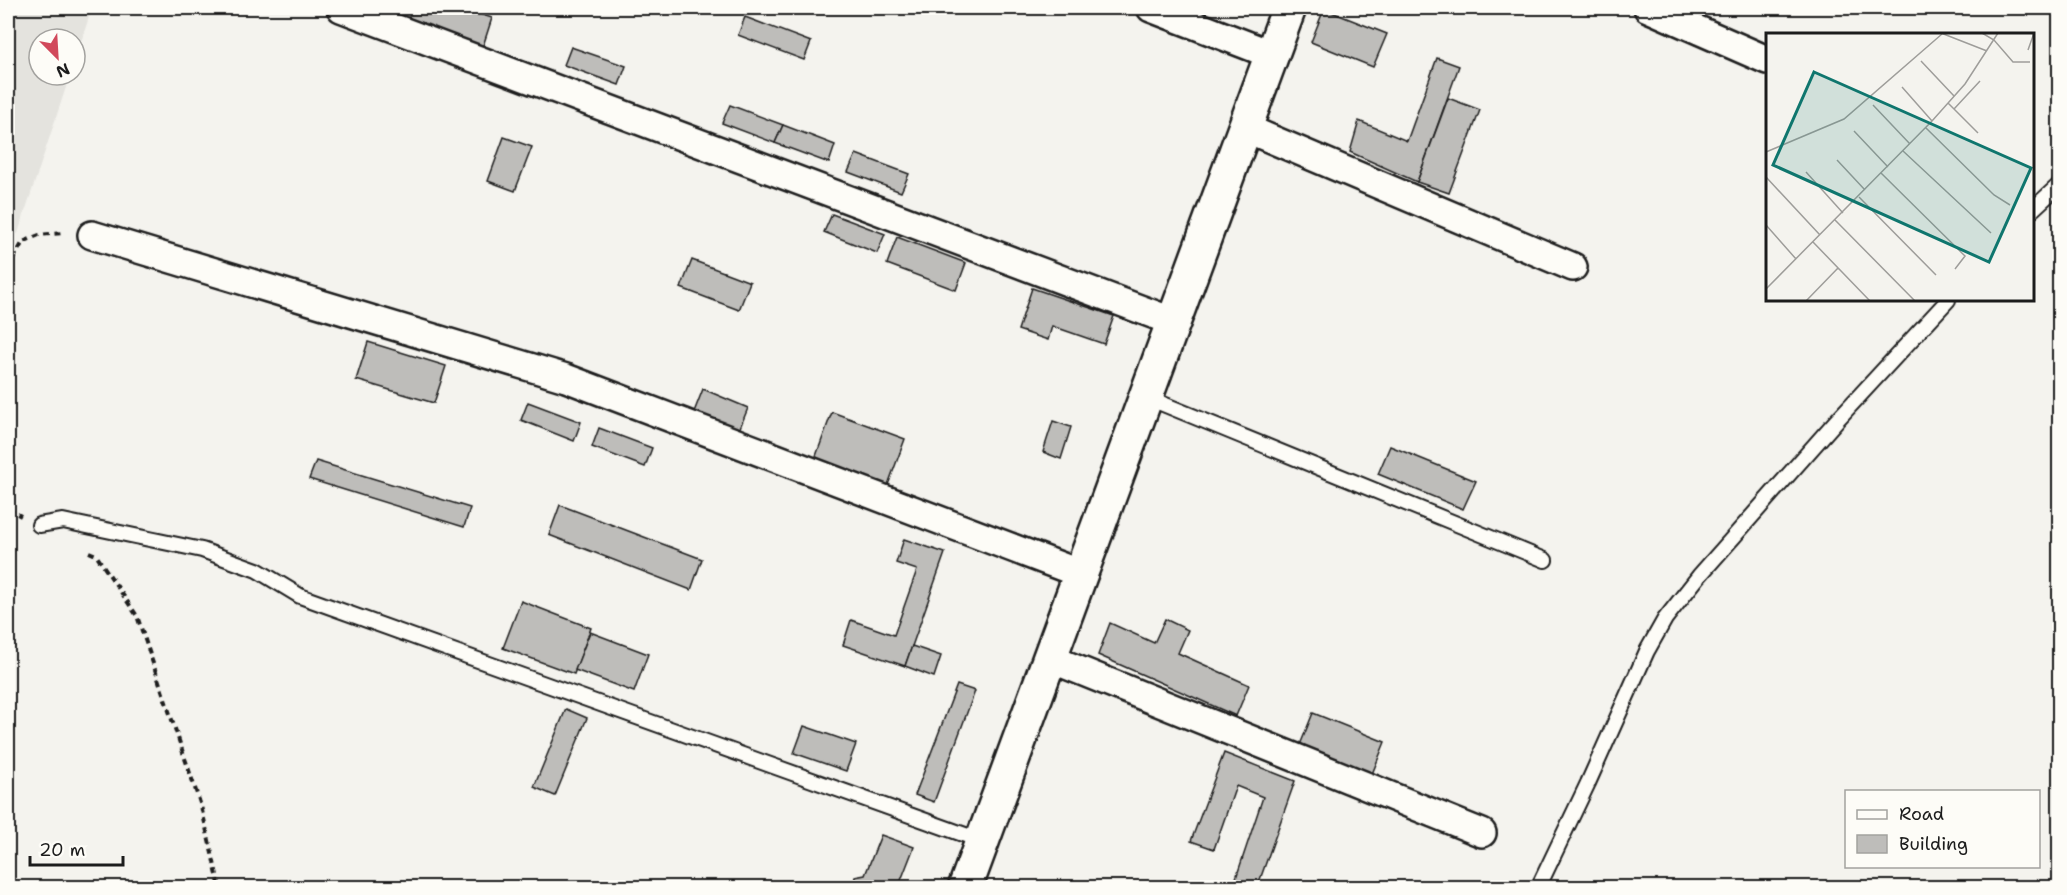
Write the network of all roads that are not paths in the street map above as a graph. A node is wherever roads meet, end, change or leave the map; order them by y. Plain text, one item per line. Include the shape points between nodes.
1 (341, 8) edge
2 (1151, 8) edge
3 (1289, 8) edge
4 (1648, 8) edge
5 (1270, 54) junction
6 (1766, 60) edge
7 (1245, 128) junction
8 (2060, 184) edge
9 (2034, 208) edge
10 (92, 235) road end
11 (1573, 267) dead end
12 (1946, 302) edge
13 (1174, 322) junction
14 (1146, 397) junction
15 (39, 525) road end
16 (1545, 560) dead end
17 (1081, 574) junction
18 (1049, 658) junction
19 (1482, 833) dead end
20 (982, 842) junction
21 (965, 888) edge
22 (1538, 888) edge

1 - 13 street
2 - 5 street
3 - 5 street
4 - 6 street
5 - 7 street
7 - 11 street
7 - 13 street
8 - 9 lane
10 - 17 street via 566,378
12 - 22 lane via 1829,428 1665,619
13 - 14 street
14 - 16 lane
14 - 17 street
15 - 20 lane via 63,521 202,550 257,570 300,596
17 - 18 street
18 - 19 street
18 - 20 street
20 - 21 street

